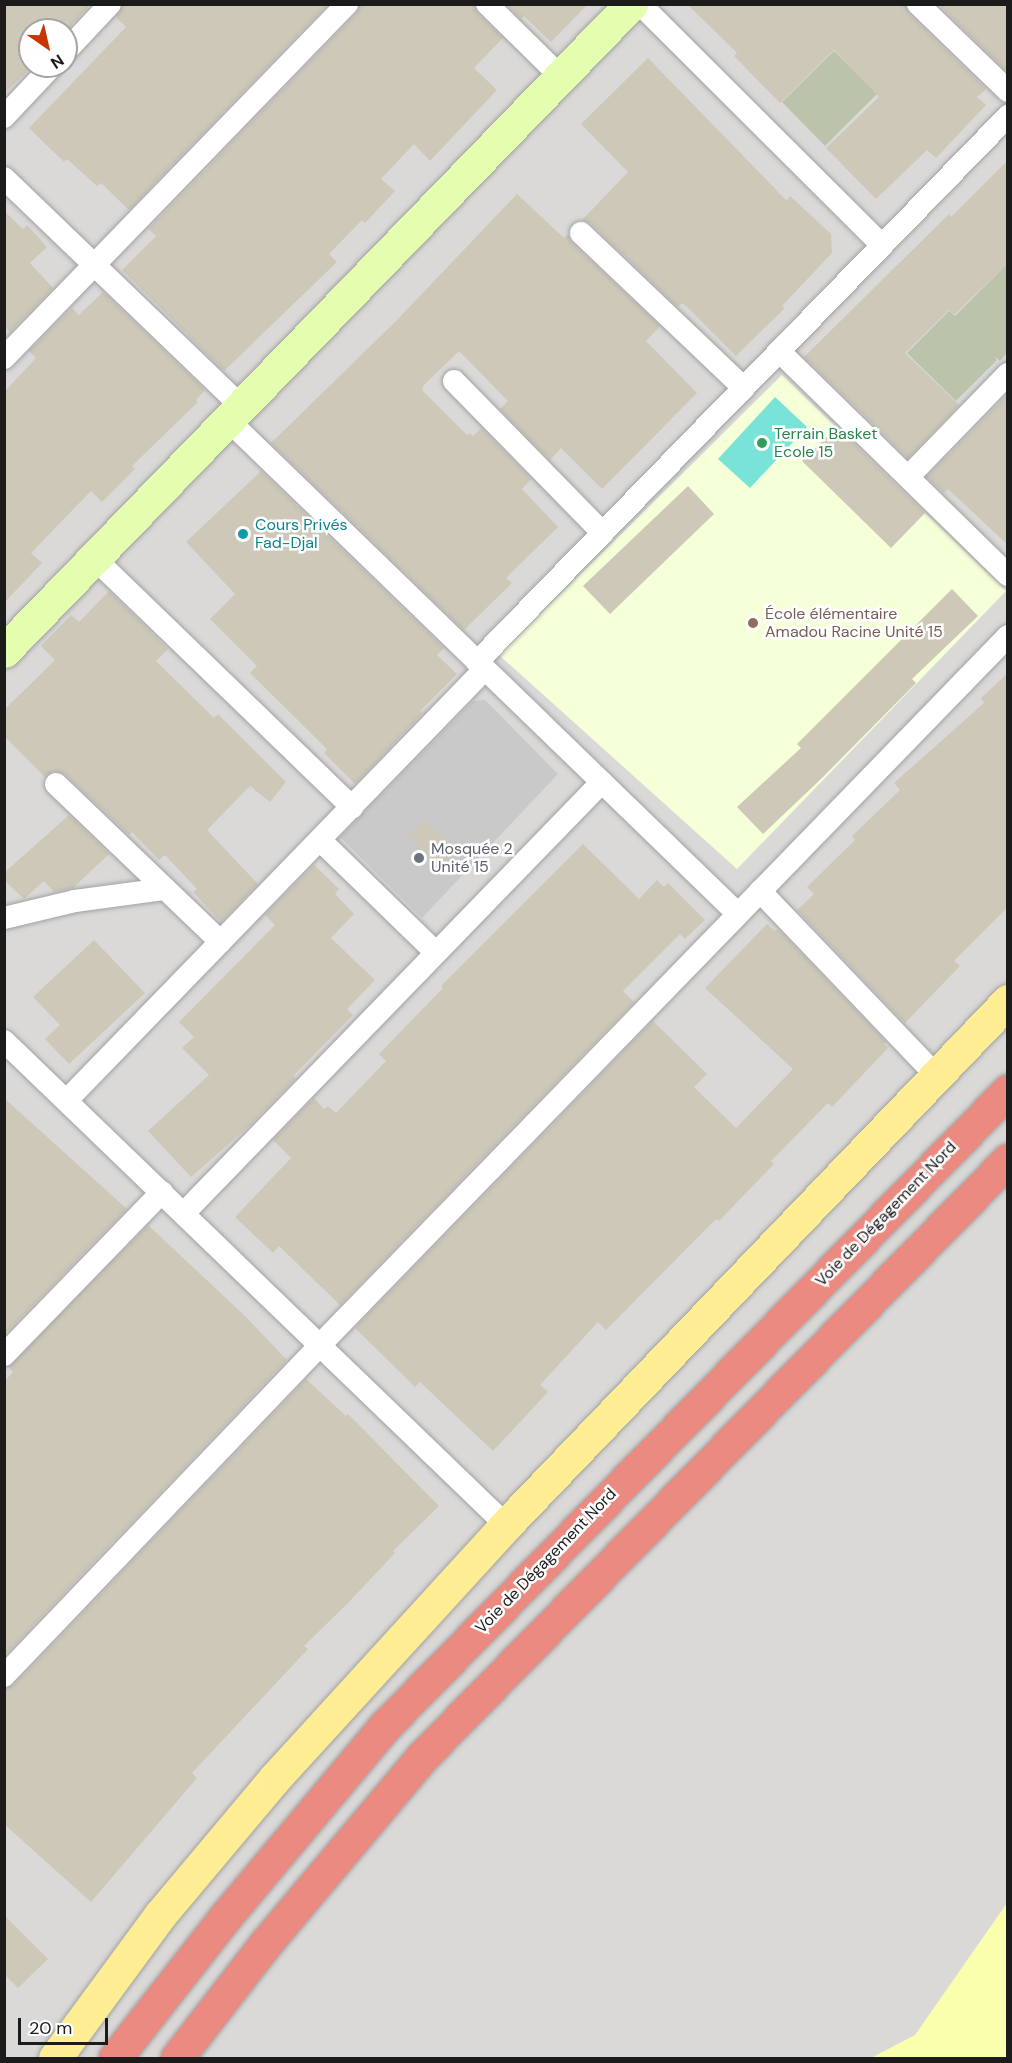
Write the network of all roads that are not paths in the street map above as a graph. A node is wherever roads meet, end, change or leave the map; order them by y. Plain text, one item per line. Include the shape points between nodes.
1 (110, 4) edge
2 (347, 4) edge
3 (487, 4) edge
4 (631, 4) edge
5 (639, 4) edge
6 (918, 4) edge
7 (78, 38) edge
8 (561, 77) junction
9 (41, 78) edge
10 (1008, 91) edge
11 (1008, 116) edge
12 (4, 117) edge
13 (4, 178) edge
14 (581, 234) dead end
15 (882, 245) junction
16 (95, 265) junction
17 (779, 351) junction
18 (4, 358) edge
19 (1008, 374) edge
20 (454, 381) dead end
21 (744, 387) junction
22 (235, 413) junction
23 (909, 476) junction
24 (603, 533) junction
25 (94, 558) junction
26 (1008, 575) edge
27 (1008, 636) edge
28 (4, 651) edge
29 (481, 666) junction
30 (602, 782) junction
31 (56, 784) dead end
32 (352, 807) junction
33 (320, 840) junction
34 (165, 889) junction
35 (760, 891) junction
36 (738, 914) junction
37 (4, 918) edge
38 (221, 942) junction
39 (436, 953) junction
40 (1008, 1001) edge
41 (4, 1041) edge
42 (936, 1075) junction
43 (1008, 1091) edge
44 (67, 1100) junction
45 (1008, 1160) edge
46 (162, 1192) junction
47 (184, 1213) junction
48 (320, 1345) junction
49 (4, 1355) edge
50 (506, 1525) junction
51 (4, 1676) edge
52 (55, 2058) edge
53 (115, 2058) edge
54 (177, 2058) edge

1 - 7 street
2 - 16 street
3 - 8 street
4 - 8 street
5 - 15 street
6 - 10 street
8 - 22 street
9 - 12 street
11 - 15 street
13 - 16 street
14 - 21 street
15 - 17 street
16 - 18 street
16 - 22 street
17 - 21 street
17 - 23 street
19 - 23 street
20 - 24 street
21 - 24 street
22 - 25 street
22 - 29 street
23 - 26 street
24 - 29 street
25 - 28 street
25 - 32 street
27 - 35 street
29 - 30 street
29 - 32 street
30 - 36 street
30 - 39 street
31 - 34 street
32 - 33 street
33 - 38 street
33 - 39 street
34 - 37 street via 75,901
34 - 38 street
35 - 36 street
35 - 42 street
36 - 48 street
38 - 44 street
39 - 47 street
40 - 42 main road
41 - 44 street
42 - 50 main road
43 - 53 highway, Voie de Dégagement Nord via 385,1726 226,1916
44 - 46 street
45 - 54 highway via 423,1756 266,1942
46 - 47 street
46 - 49 street
47 - 48 street
48 - 50 street
48 - 51 street
50 - 52 main road via 275,1778 160,1915

